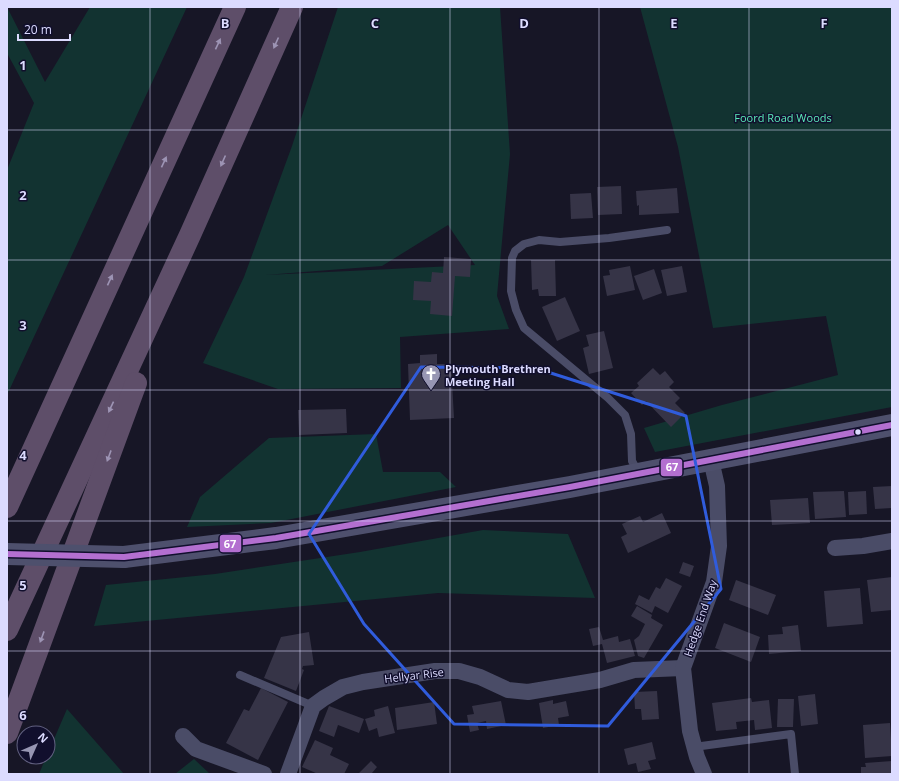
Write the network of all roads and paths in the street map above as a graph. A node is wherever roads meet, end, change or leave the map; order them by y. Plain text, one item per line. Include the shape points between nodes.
1 (234, 7) edge
2 (292, 7) edge
3 (666, 230) dead end
4 (190, 235) junction
5 (100, 302) junction
6 (892, 425) edge
7 (711, 460) junction
8 (639, 474) junction
9 (7, 481) edge
10 (7, 507) edge
11 (892, 541) edge
12 (835, 548) dead end
13 (7, 554) edge
14 (7, 630) edge
15 (683, 668) junction
16 (240, 676) dead end
17 (314, 706) junction
18 (7, 733) edge
19 (183, 736) dead end
20 (694, 748) junction
21 (264, 774) edge
22 (288, 774) edge
23 (704, 774) edge
24 (795, 774) edge

5 -> 1 highway
2 -> 4 highway
3 - 8 lane via 560,242 539,240 524,244 515,251 512,258 511,291 524,328 625,415 632,434 632,461
4 -> 14 highway
4 -> 18 highway
5 - 9 highway
5 - 10 highway
6 - 7 main road
7 - 8 main road
7 - 15 street, Hedge End Way via 717,486 719,546 714,582
8 - 13 main road, bridge via 276,538 124,557
11 - 12 street via 864,552
15 - 17 street, Hellyar Rise via 634,670 600,680 528,692 508,690 459,670 435,670 343,687
15 - 20 street, Hedge End Way
16 - 17 lane
17 - 22 street
19 - 21 street via 196,749
20 - 23 street, Hedge End Way
20 - 24 lane via 791,734

